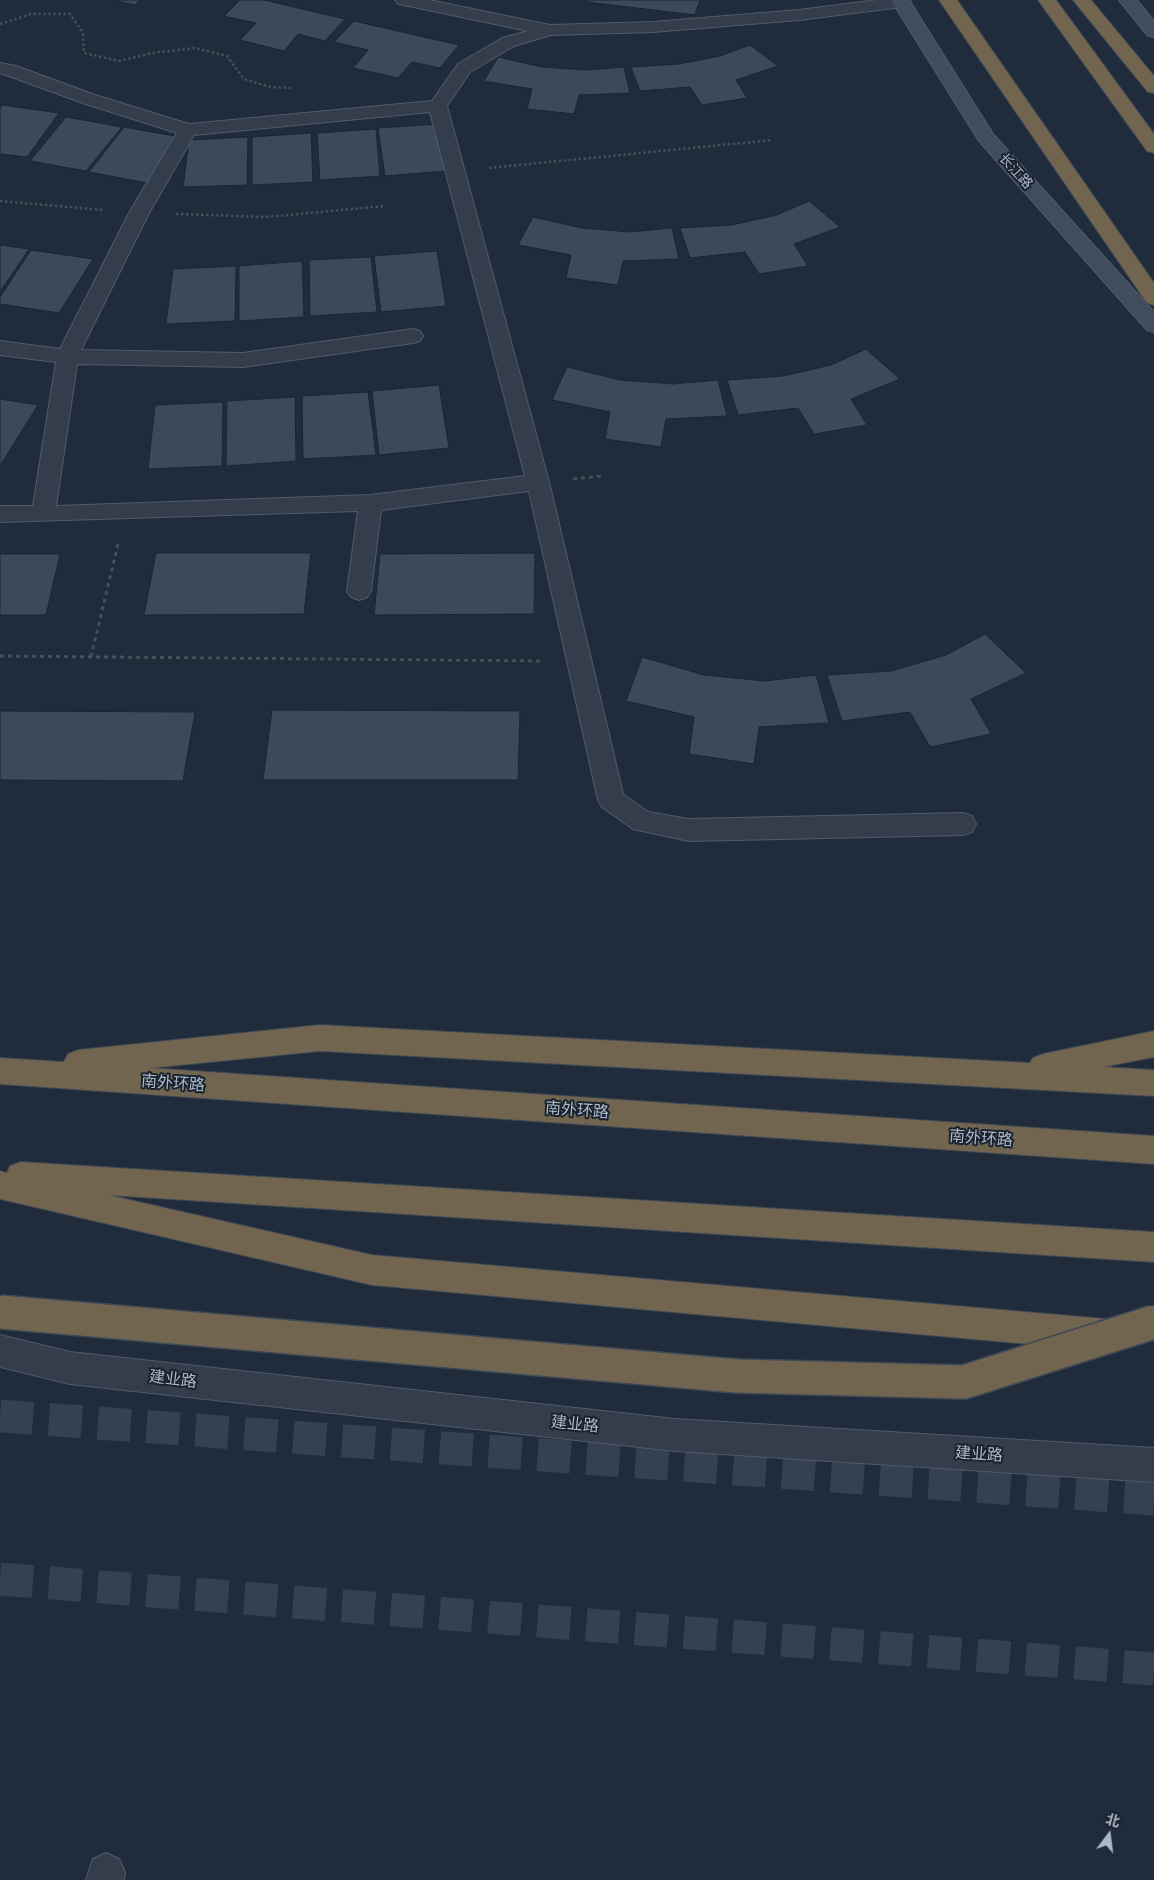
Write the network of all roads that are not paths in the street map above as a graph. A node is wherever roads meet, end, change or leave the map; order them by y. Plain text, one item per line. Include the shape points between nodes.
1 (404, 0) edge
2 (948, 0) edge
3 (1047, 0) edge
4 (1082, 0) edge
5 (1128, 0) edge
6 (901, 1) edge
7 (550, 30) junction
8 (1154, 32) edge
9 (0, 68) edge
10 (1154, 88) edge
11 (438, 106) junction
12 (188, 130) junction
13 (1154, 147) edge
14 (1154, 298) edge
15 (1154, 325) edge
16 (413, 336) dead end
17 (0, 348) edge
18 (67, 357) junction
19 (538, 482) junction
20 (370, 503) junction
21 (0, 514) edge
22 (43, 514) junction
23 (359, 590) dead end
24 (963, 824) dead end
25 (1154, 1044) edge
26 (1, 1071) edge
27 (1008, 1074) junction
28 (1154, 1083) edge
29 (1154, 1150) edge
30 (0, 1175) edge
31 (0, 1185) edge
32 (1154, 1247) edge
33 (0, 1312) edge
34 (1154, 1322) edge
35 (1154, 1339) edge
36 (0, 1351) edge
37 (1154, 1466) edge

1 - 7 street
2 - 14 highway
3 - 13 highway
4 - 10 highway
5 - 8 main road
6 - 7 street via 799,15 663,26
6 - 15 main road, 长江路 via 986,137
7 - 11 street via 508,42 464,68
9 - 12 street
11 - 12 street
11 - 19 street
12 - 18 street via 139,213
16 - 18 street via 242,360
17 - 18 street
18 - 22 street
19 - 20 street
19 - 24 street via 611,800 642,822 689,830
20 - 22 street
20 - 23 street
21 - 22 street
25 - 27 highway
26 - 27 highway via 320,1038
26 - 29 highway, 南外环路
27 - 28 highway
30 - 32 highway
31 - 35 highway via 372,1270
33 - 34 highway, bridge via 737,1376 964,1382
36 - 37 street, 建业路 via 70,1368 675,1435

